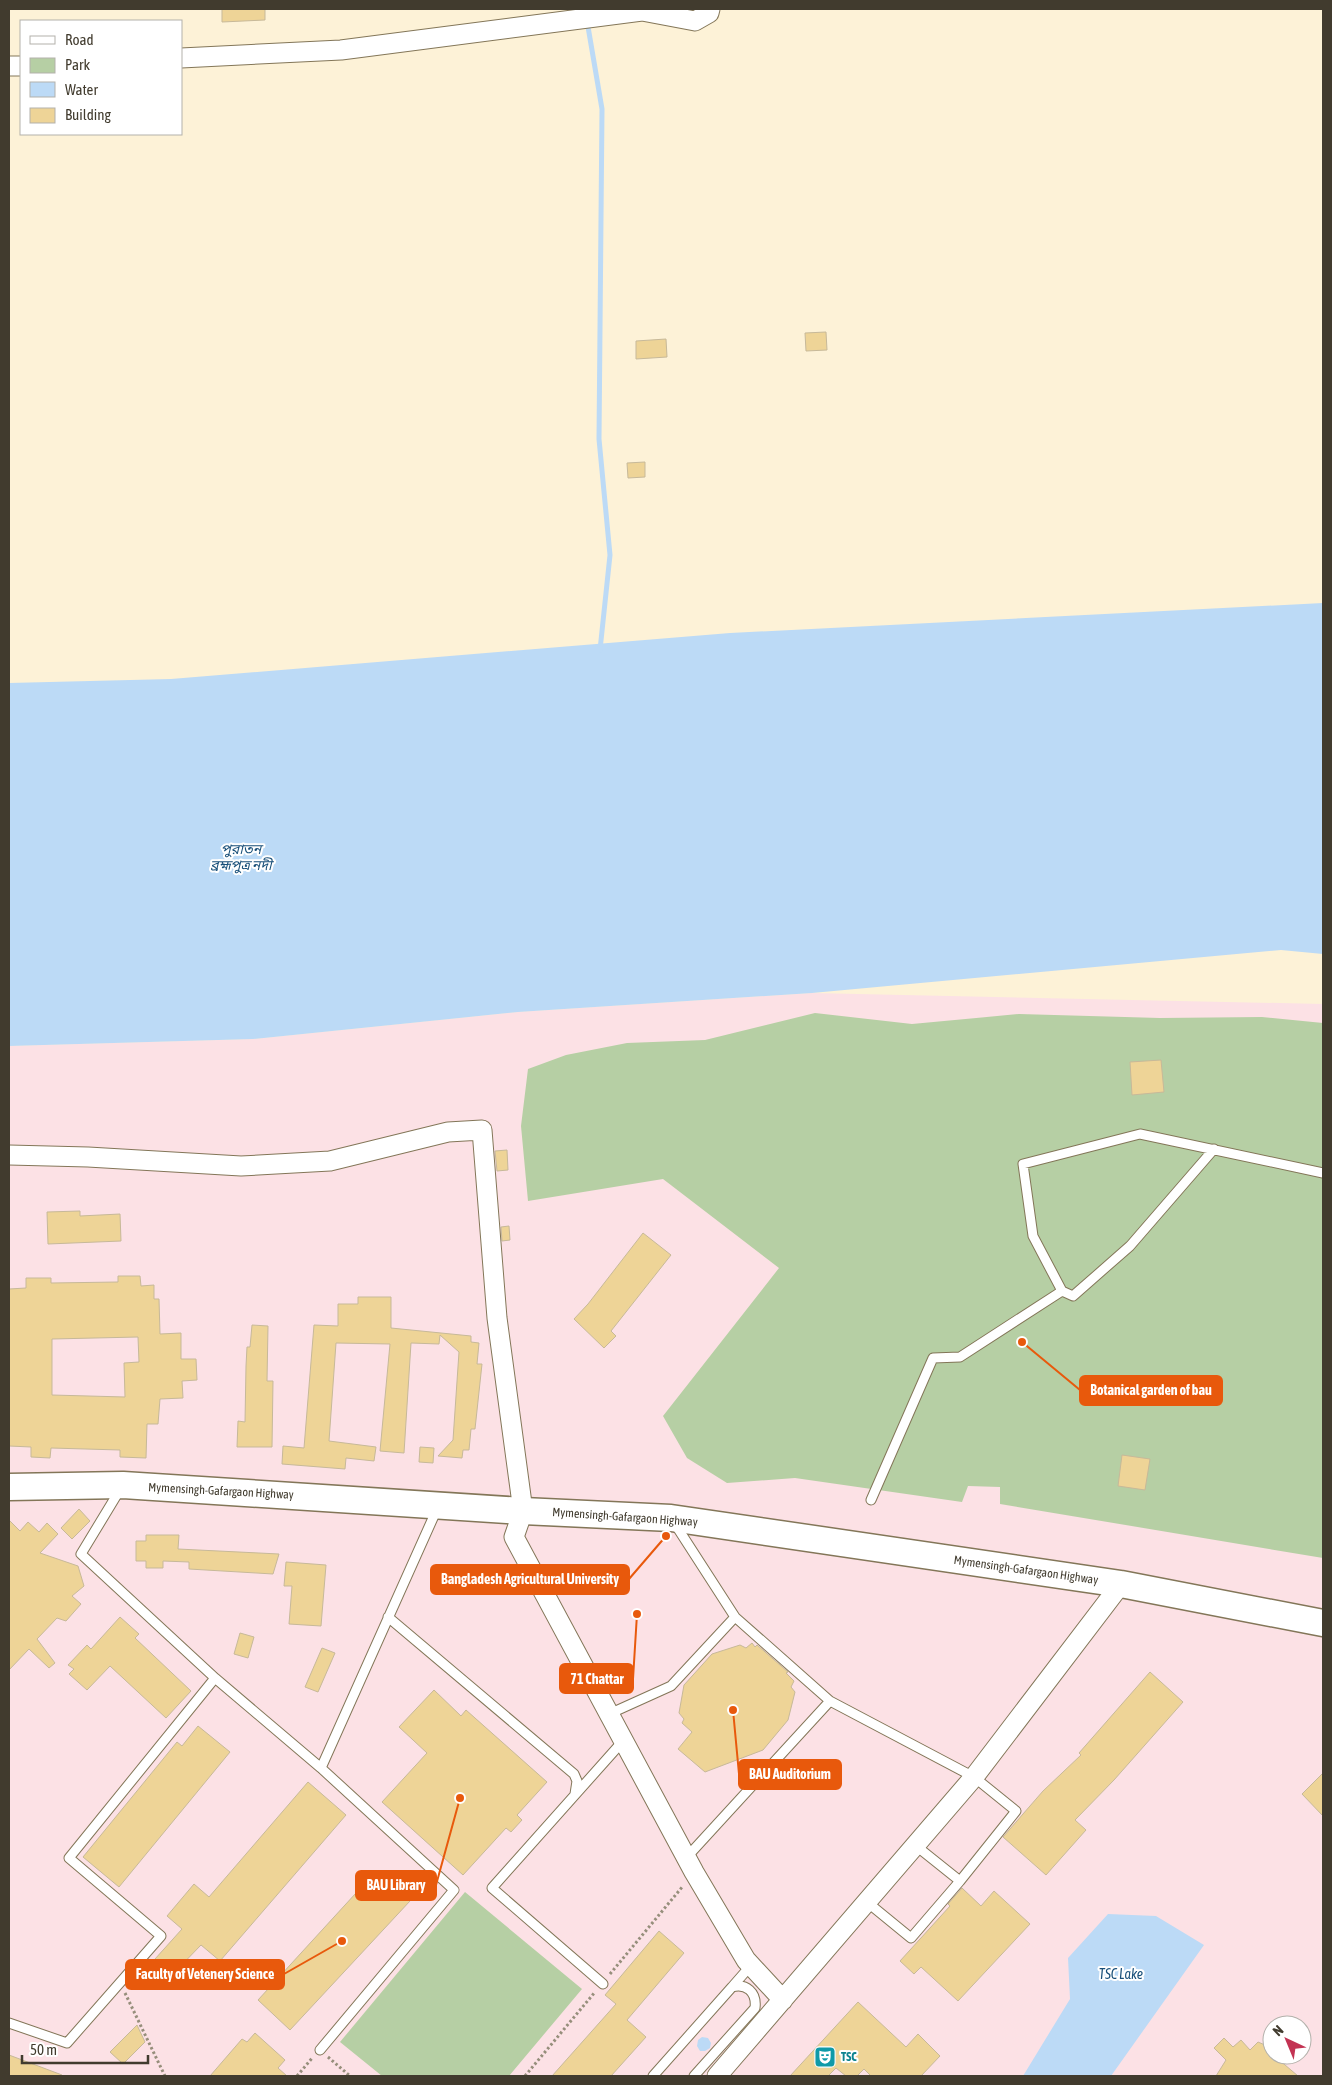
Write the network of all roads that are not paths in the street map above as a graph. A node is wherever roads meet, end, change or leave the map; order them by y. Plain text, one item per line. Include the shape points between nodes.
1 (710, 9) edge
2 (182, 58) edge
3 (1214, 1149) junction
4 (9, 1155) edge
5 (1323, 1173) edge
6 (1062, 1291) junction
7 (123, 1485) junction
8 (9, 1487) edge
9 (871, 1500) dead end
10 (439, 1504) junction
11 (523, 1510) junction
12 (671, 1518) junction
13 (1121, 1584) junction
14 (388, 1617) junction
15 (735, 1617) junction
16 (1323, 1623) edge
17 (215, 1678) junction
18 (830, 1701) junction
19 (609, 1714) junction
20 (623, 1741) junction
21 (321, 1768) junction
22 (974, 1777) junction
23 (575, 1794) junction
24 (916, 1845) junction
25 (686, 1858) junction
26 (960, 1881) junction
27 (866, 1902) junction
28 (746, 1960) junction
29 (602, 1984) dead end
30 (732, 1987) junction
31 (783, 2000) junction
32 (9, 2023) edge
33 (320, 2050) dead end
34 (653, 2076) edge
35 (694, 2076) edge
36 (717, 2076) edge

1 - 2 street via 695,22 642,11 341,50
3 - 5 lane
3 - 6 lane via 1130,1246 1073,1296
3 - 6 lane via 1140,1134 1023,1164 1033,1236
4 - 11 street via 241,1166 330,1160 448,1132 482,1130 497,1318
6 - 9 lane via 960,1357 933,1358
7 - 8 main road, Mymensingh-Gafargaon Highway
7 - 10 main road, Mymensingh-Gafargaon Highway
7 - 17 lane via 81,1554
10 - 11 main road, Mymensingh-Gafargaon Highway
10 - 14 lane
11 - 12 main road, Mymensingh-Gafargaon Highway
11 - 19 street via 514,1537
12 - 13 main road, Mymensingh-Gafargaon Highway
12 - 15 lane
13 - 16 main road, Mymensingh-Gafargaon Highway
13 - 22 street
14 - 21 lane
14 - 23 lane via 574,1774 577,1781
15 - 18 lane
15 - 19 lane via 671,1686
17 - 21 lane
17 - 32 lane via 69,1858 161,1936 67,2044
18 - 22 lane
18 - 25 lane
19 - 20 street
20 - 23 lane
20 - 25 street
21 - 33 lane via 454,1890
22 - 24 street
22 - 26 lane via 1016,1811
23 - 29 lane via 492,1888
24 - 26 lane
24 - 27 street
25 - 28 street
26 - 27 lane via 911,1938
27 - 31 street
28 - 30 lane via 746,1971
28 - 31 street
30 - 34 lane
30 - 35 lane via 748,1988 755,1997 755,2008
31 - 36 street

